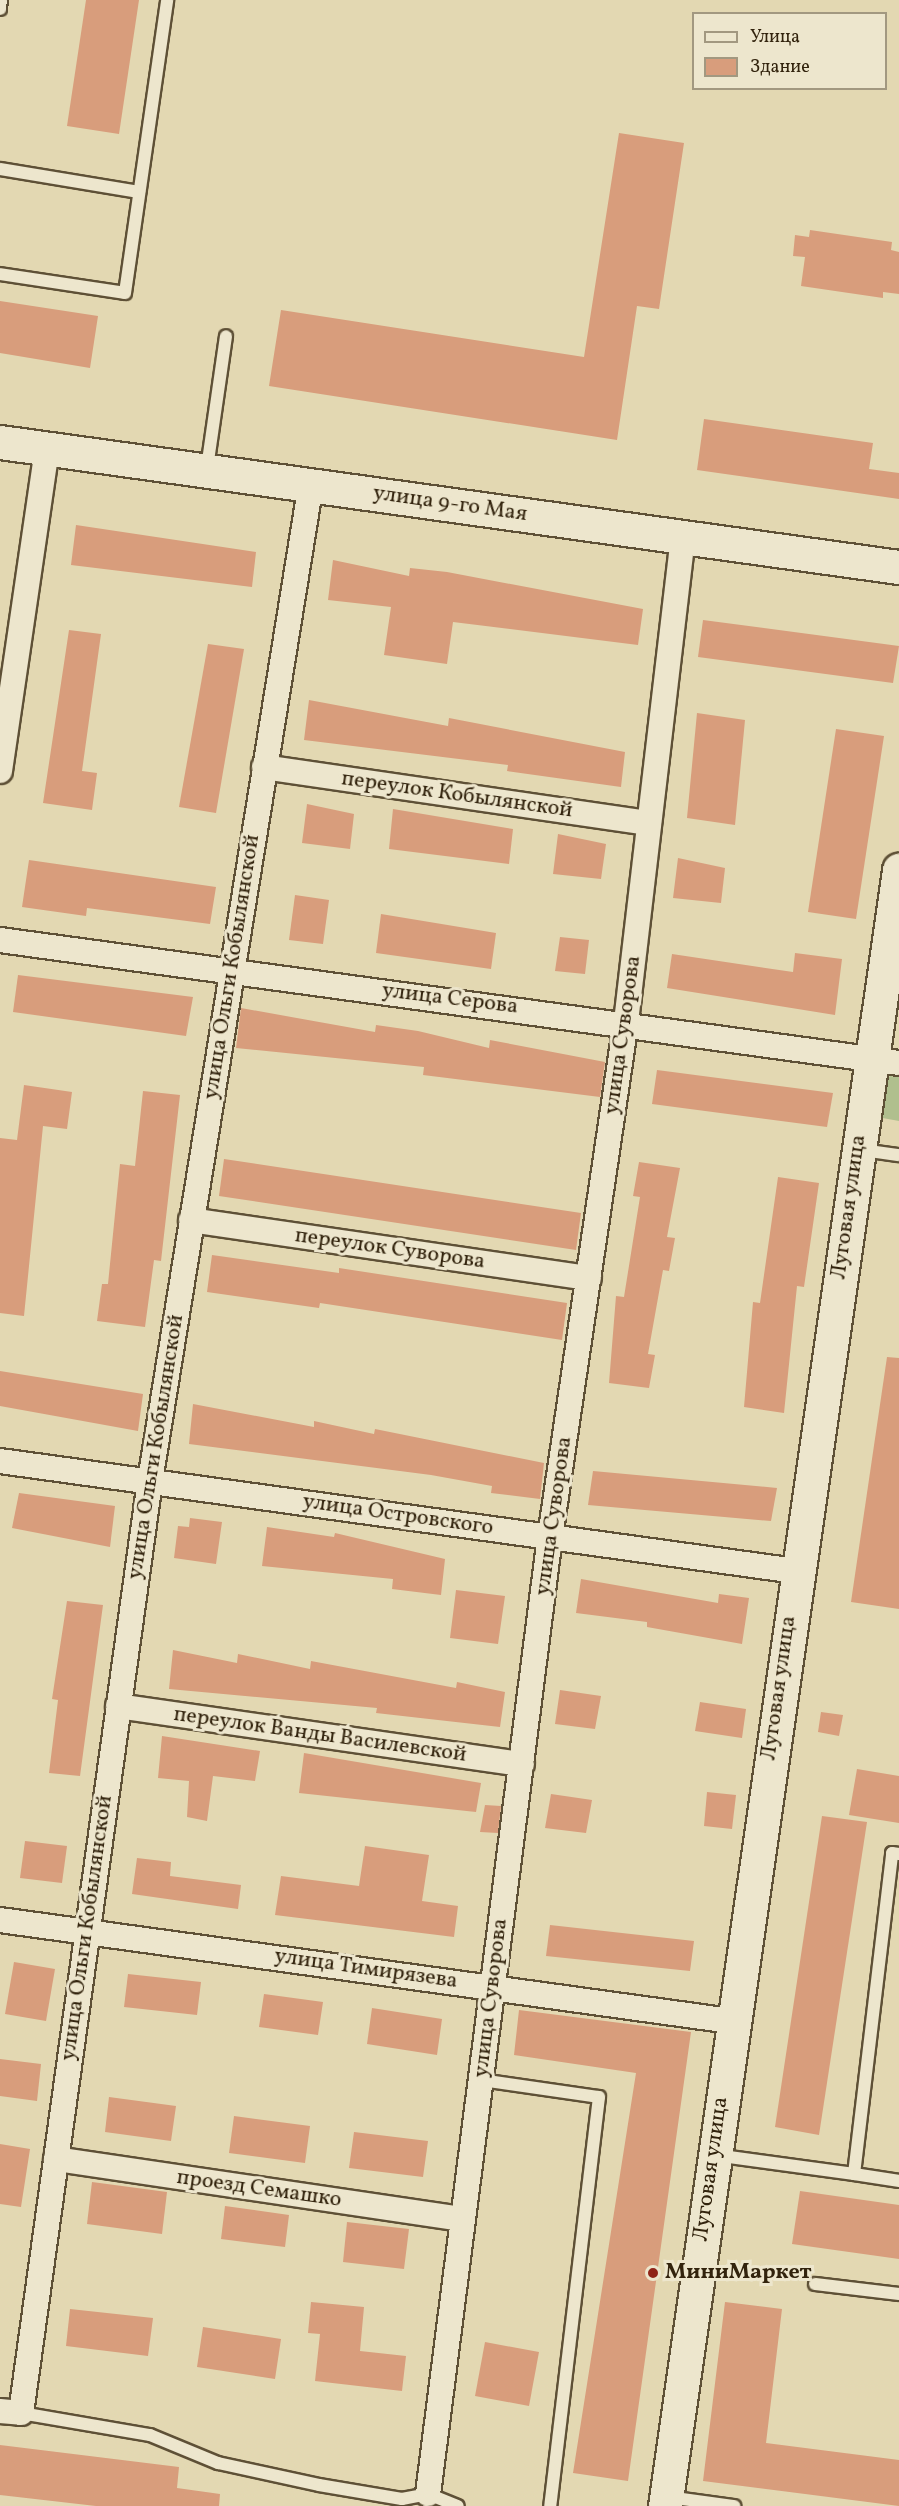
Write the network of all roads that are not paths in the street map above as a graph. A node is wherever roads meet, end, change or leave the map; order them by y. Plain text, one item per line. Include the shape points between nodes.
1 (1, 0) edge
2 (167, 0) edge
3 (0, 9) edge
4 (0, 169) edge
5 (139, 192) junction
6 (0, 274) edge
7 (226, 336) dead end
8 (0, 442) edge
9 (47, 448) junction
10 (206, 470) junction
11 (311, 484) junction
12 (683, 538) junction
13 (899, 567) edge
14 (264, 767) junction
15 (0, 771) edge
16 (650, 823) junction
17 (899, 870) edge
18 (0, 940) edge
19 (230, 971) junction
20 (626, 1022) junction
21 (885, 1061) edge
22 (858, 1149) junction
23 (899, 1155) edge
24 (191, 1220) junction
25 (589, 1278) junction
26 (0, 1461) edge
27 (150, 1481) junction
28 (550, 1537) junction
29 (796, 1572) junction
30 (118, 1706) junction
31 (522, 1764) junction
32 (899, 1854) edge
33 (0, 1920) edge
34 (87, 1930) junction
35 (492, 1987) junction
36 (731, 2021) junction
37 (481, 2080) junction
38 (713, 2154) junction
39 (56, 2160) junction
40 (854, 2174) junction
41 (899, 2181) edge
42 (463, 2219) junction
43 (815, 2284) dead end
44 (899, 2294) edge
45 (10, 2412) edge
46 (428, 2494) junction
47 (666, 2501) edge
48 (458, 2506) edge
49 (550, 2506) edge
50 (734, 2506) edge

1 - 3 lane
2 - 5 lane
4 - 5 lane
5 - 6 lane via 125,293
7 - 10 lane
8 - 9 street, улица 9-го Мая
9 - 10 street, улица 9-го Мая
9 - 15 street
10 - 11 street, улица 9-го Мая
11 - 12 street, улица 9-го Мая
11 - 14 street, улица Ольги Кобылянской
12 - 13 street, улица 9-го Мая
12 - 16 street, улица Суворова
14 - 16 street, переулок Кобылянской
14 - 19 street, улица Ольги Кобылянской
16 - 20 street, улица Суворова
17 - 21 street, Луговая улица
18 - 19 street, улица Серова
19 - 20 street, улица Серова
19 - 24 street, улица Ольги Кобылянской
20 - 21 street, улица Серова
20 - 25 street, улица Суворова
21 - 22 street, Луговая улица
22 - 23 lane
22 - 29 street, Луговая улица
24 - 25 street, переулок Суворова
24 - 27 street, улица Ольги Кобылянской
25 - 28 street, улица Суворова
26 - 27 street, улица Островского
27 - 28 street, улица Островского
27 - 30 street, улица Ольги Кобылянской
28 - 29 street, улица Островского
28 - 31 street, улица Суворова
29 - 36 street, Луговая улица
30 - 31 street, переулок Ванды Василевской
30 - 34 street, улица Ольги Кобылянской
31 - 35 street, улица Суворова
32 - 40 lane via 892,1853
33 - 34 street, улица Тимирязева
34 - 35 street, улица Тимирязева
34 - 39 street, улица Ольги Кобылянской
35 - 36 street, улица Тимирязева
35 - 37 street, улица Суворова
36 - 38 street, Луговая улица
37 - 42 street, улица Суворова
37 - 49 lane via 600,2097
38 - 40 lane
38 - 47 street, Луговая улица
39 - 42 street, проезд Семашко
39 - 45 street, улица Ольги Кобылянской
40 - 41 lane
42 - 46 street, улица Суворова
43 - 44 lane
45 - 46 lane via 150,2435 218,2463 318,2485 402,2499
46 - 48 lane
47 - 50 lane

